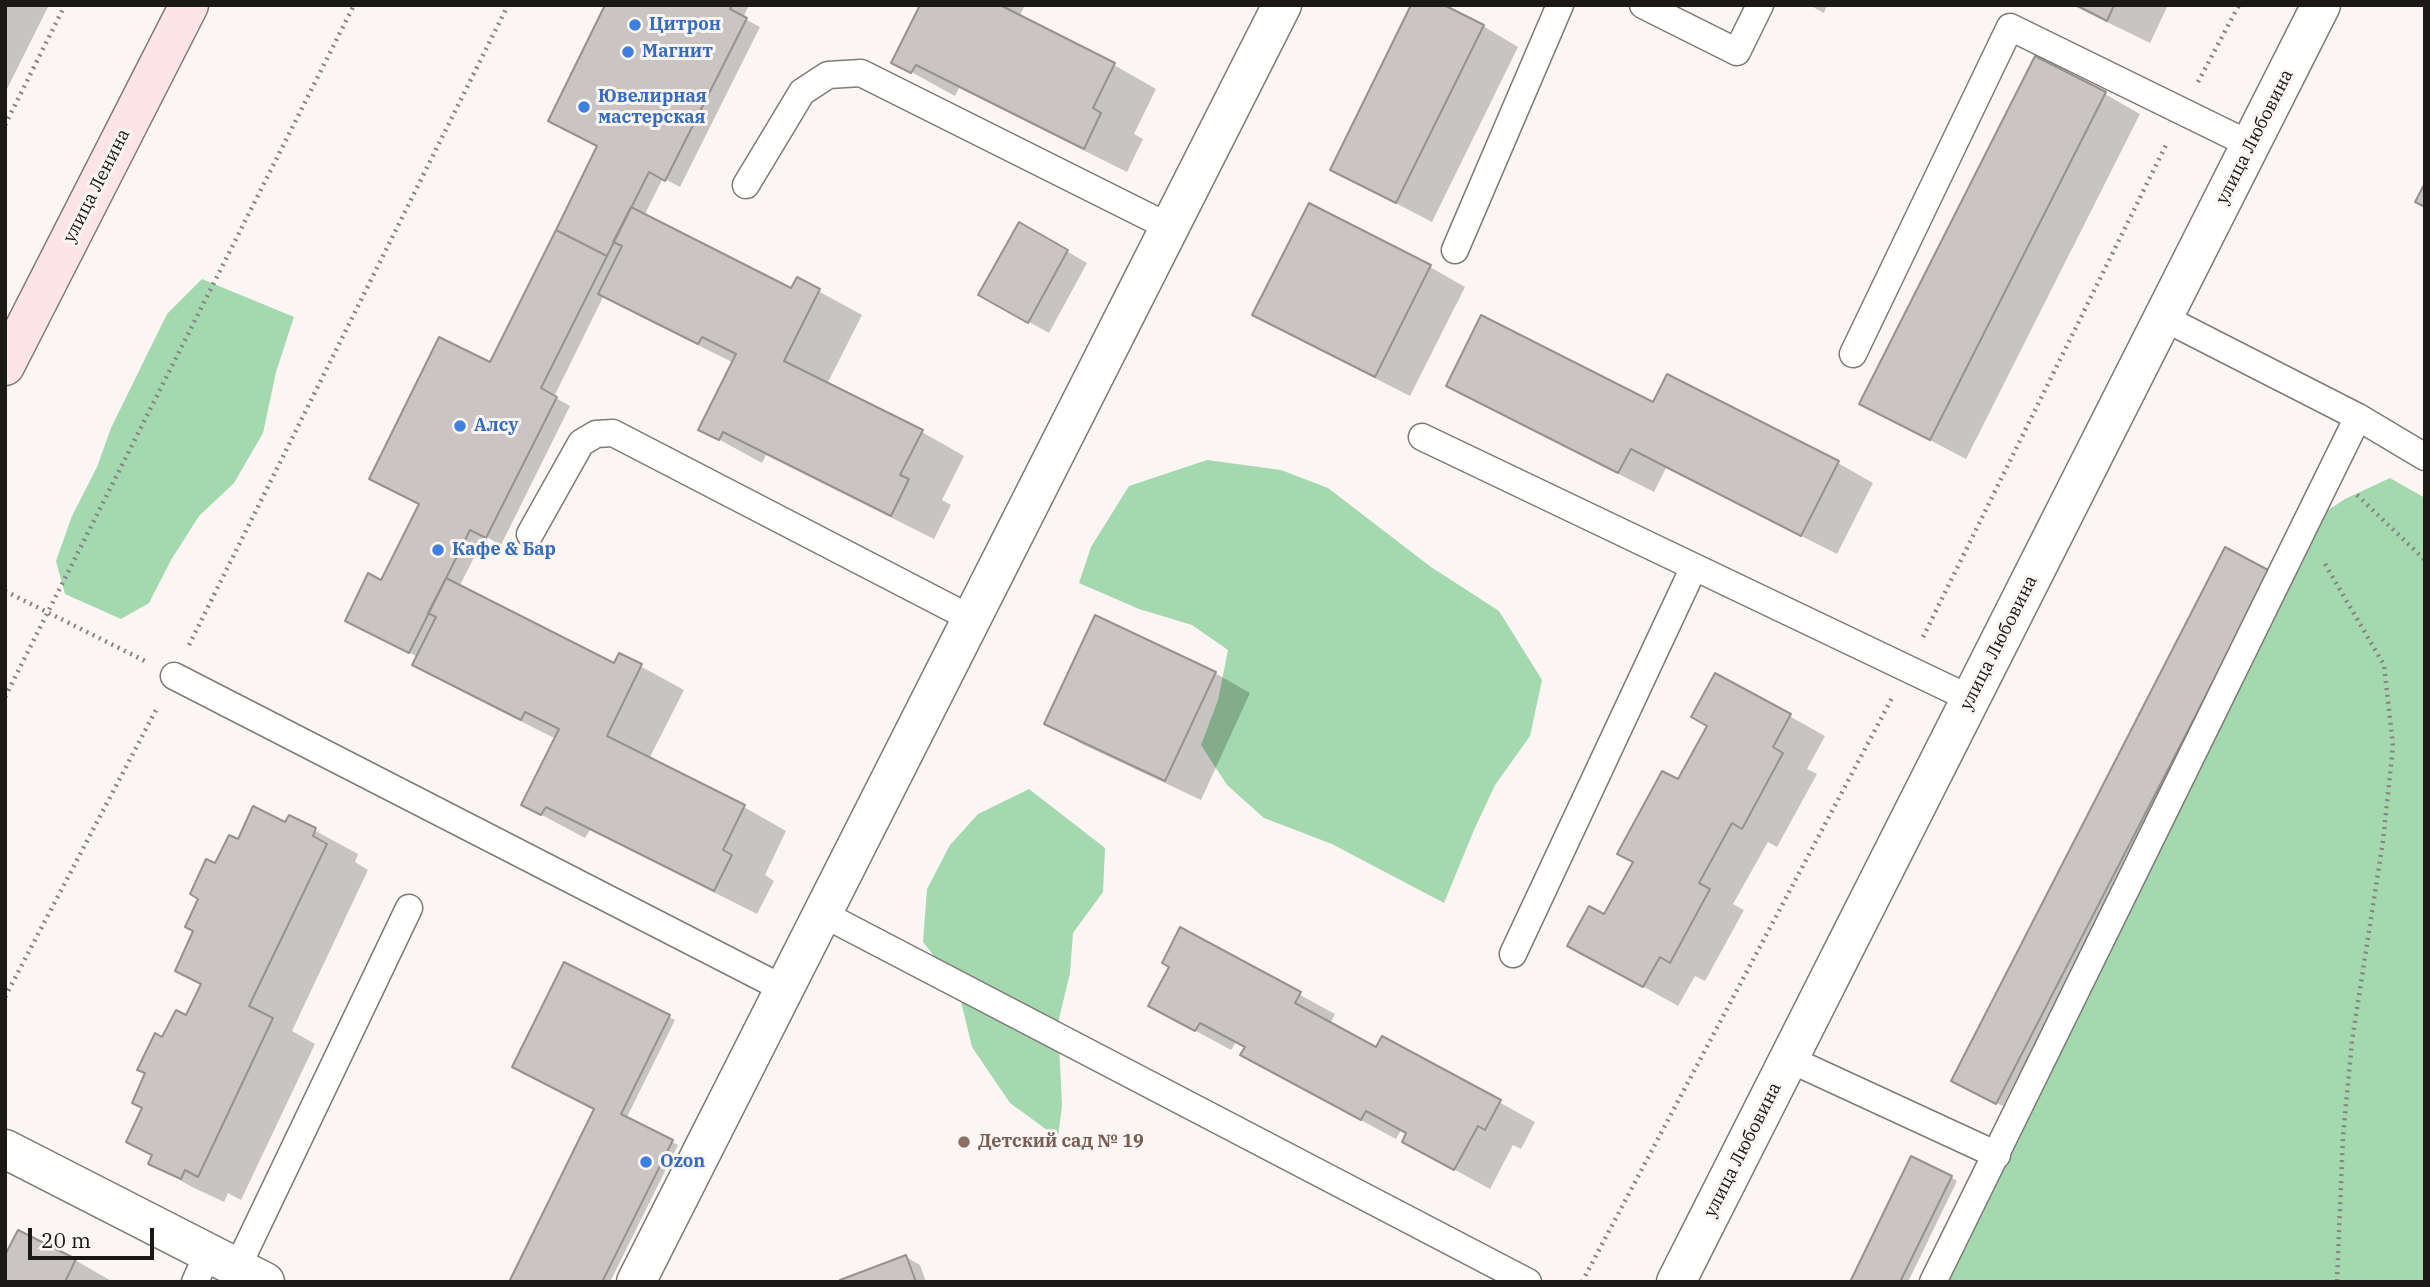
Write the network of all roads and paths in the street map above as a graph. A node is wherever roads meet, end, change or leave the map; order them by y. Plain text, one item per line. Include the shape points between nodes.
1 (65, 5) edge
2 (188, 5) edge
3 (354, 5) edge
4 (508, 5) edge
5 (1282, 5) edge
6 (1560, 5) edge
7 (1643, 5) edge
8 (1760, 5) edge
9 (2321, 5) edge
10 (2008, 16) edge
11 (5, 125) edge
12 (2251, 145) junction
13 (746, 186) dead end
14 (1171, 228) junction
15 (1455, 250) dead end
16 (2164, 318) junction
17 (1853, 354) dead end
18 (5, 366) edge
19 (2358, 417) junction
20 (1422, 437) dead end
21 (2425, 457) edge
22 (2332, 470) junction
23 (2304, 526) junction
24 (530, 534) dead end
25 (2425, 560) edge
26 (1694, 567) junction
27 (5, 591) edge
28 (49, 611) junction
29 (972, 620) junction
30 (174, 676) junction
31 (5, 697) edge
32 (1971, 699) junction
33 (409, 908) dead end
34 (823, 914) junction
35 (1513, 954) dead end
36 (784, 989) junction
37 (5, 996) edge
38 (1789, 1059) junction
39 (5, 1149) edge
40 (1997, 1155) junction
41 (226, 1271) edge
42 (636, 1282) edge
43 (1528, 1282) edge
44 (1676, 1282) edge
45 (1933, 1282) edge
46 (2336, 1282) edge

1 - 11 path
2 - 18 main road, улица Ленина
3 - 28 path
4 - 30 path
5 - 14 street
6 - 15 lane
7 - 8 lane via 1737,52
9 - 12 street, улица Любовина
10 - 12 lane
10 - 17 lane
12 - 16 street, улица Любовина
13 - 14 lane via 802,92 828,75 861,73
14 - 29 street
16 - 19 lane
16 - 32 street, улица Любовина
19 - 21 lane
19 - 22 lane
20 - 26 lane
22 - 23 lane
22 - 25 path
23 - 40 lane
23 - 46 path via 2384,665 2393,746 2352,1041
24 - 29 lane via 581,443 613,433
26 - 32 lane
26 - 35 lane
27 - 28 path
28 - 30 path
28 - 31 path
29 - 34 street
30 - 36 lane
30 - 37 path
32 - 38 street, улица Любовина
33 - 41 lane
34 - 36 street
34 - 43 lane
36 - 42 street
38 - 40 lane
38 - 44 street, улица Любовина
39 - 41 street
40 - 45 lane

